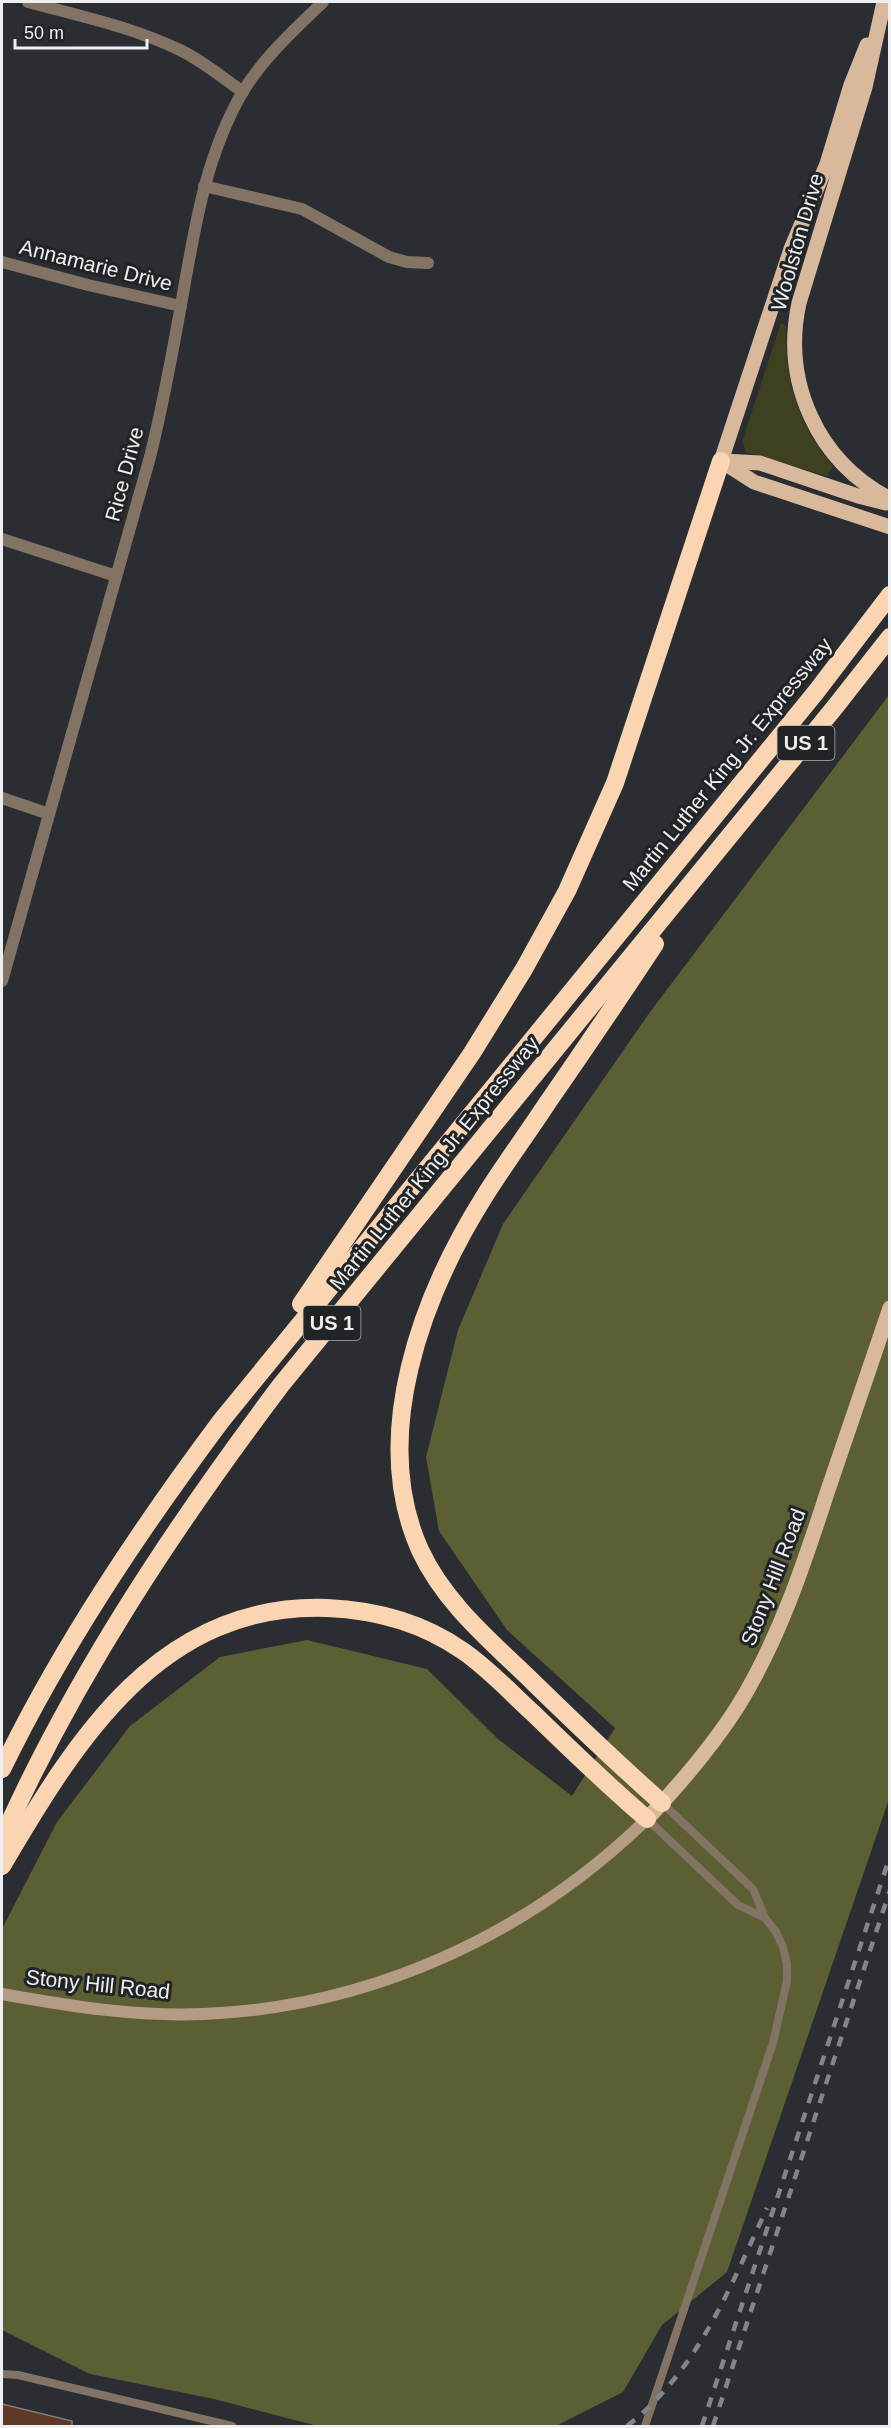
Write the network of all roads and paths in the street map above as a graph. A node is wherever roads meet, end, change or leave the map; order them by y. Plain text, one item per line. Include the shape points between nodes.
1 (28, 2) edge
2 (323, 2) edge
3 (884, 2) edge
4 (243, 92) junction
5 (204, 186) junction
6 (2, 262) edge
7 (428, 263) dead end
8 (181, 306) junction
9 (721, 461) junction
10 (890, 501) edge
11 (890, 527) edge
12 (2, 539) edge
13 (116, 576) junction
14 (890, 595) edge
15 (890, 637) edge
16 (2, 798) edge
17 (49, 814) junction
18 (721, 847) junction
19 (2, 981) edge
20 (890, 1308) edge
21 (221, 1421) junction
22 (2, 1769) edge
23 (662, 1803) junction
24 (647, 1819) junction
25 (2, 1839) edge
26 (2, 1866) edge
27 (765, 1918) junction
28 (2, 1994) edge
29 (2, 2374) edge
30 (232, 2427) edge
31 (645, 2427) edge

1 - 4 street via 149,36 191,57
2 - 4 street, Rice Drive via 276,48
3 - 9 main road, Woolston Drive via 850,85 827,164 791,249
3 - 10 main road, Woolston Drive via 865,87 798,303 793,337 799,387 822,439 848,470
4 - 5 street, Rice Drive via 212,156
5 - 7 street via 302,209 389,257
5 - 8 street, Rice Drive
6 - 8 street, Annamarie Drive
8 - 13 street, Rice Drive via 161,411
9 - 10 main road, Woolston Drive via 760,463 858,496
9 - 11 main road via 754,482
9 - 21 highway via 615,783 567,891 525,969 472,1053
12 - 13 street
13 - 17 street, Rice Drive
14 - 21 highway, Martin Luther King Jr. Expressway / US 1
15 - 18 highway, Martin Luther King Jr. Expressway / US 1
16 - 17 street
17 - 19 street, Rice Drive
18 - 23 highway via 467,1226 416,1346 400,1424 402,1477 412,1526 420,1550 445,1591 475,1627
18 - 25 highway, Martin Luther King Jr. Expressway / US 1 via 281,1385 229,1454 99,1652
20 - 23 main road, Stony Hill Road via 784,1617 737,1707
21 - 22 highway, Martin Luther King Jr. Expressway / US 1 via 108,1581
23 - 24 main road, Stony Hill Road
23 - 27 lane via 753,1889
24 - 26 highway via 485,1668 441,1637 376,1614 349,1609 290,1609 262,1613 213,1630 188,1642 144,1674 105,1713 64,1764
24 - 27 lane via 738,1905
24 - 28 street, Stony Hill Road via 570,1886 501,1929 431,1963 355,1990 279,2006 203,2014 121,2012
27 - 31 lane via 783,1947 787,1964 780,2018
29 - 30 lane

